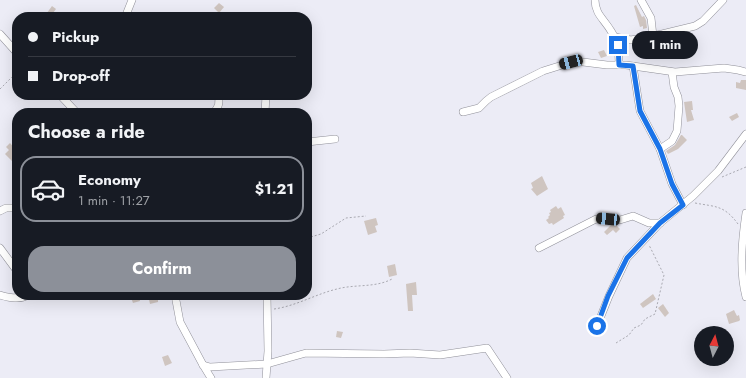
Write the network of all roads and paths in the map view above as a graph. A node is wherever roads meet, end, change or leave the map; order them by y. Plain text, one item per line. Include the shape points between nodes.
1 (132, 0) edge
2 (595, 0) edge
3 (641, 0) edge
4 (723, 0) edge
5 (127, 12) edge
6 (0, 34) edge
7 (653, 36) junction
8 (614, 37) junction
9 (12, 47) edge
10 (619, 65) junction
11 (633, 66) junction
12 (672, 72) junction
13 (746, 72) edge
14 (12, 77) edge
15 (0, 89) edge
16 (65, 100) edge
17 (72, 108) edge
18 (463, 112) dead end
19 (746, 134) edge
20 (335, 139) dead end
21 (312, 141) edge
22 (660, 149) junction
23 (746, 168) edge
24 (723, 176) dead end
25 (685, 203) junction
26 (12, 208) edge
27 (0, 211) edge
28 (746, 213) edge
29 (366, 216) dead end
30 (660, 223) junction
31 (744, 233) junction
32 (312, 237) edge
33 (646, 239) junction
34 (0, 248) edge
35 (539, 248) dead end
36 (12, 264) edge
37 (392, 279) dead end
38 (0, 295) edge
39 (312, 297) edge
40 (746, 297) edge
41 (12, 298) edge
42 (176, 300) edge
43 (267, 300) edge
44 (304, 300) edge
45 (268, 308) junction
46 (597, 326) dead end
47 (616, 344) dead end
48 (267, 364) junction
49 (203, 365) junction
50 (211, 378) edge
51 (266, 378) edge
52 (507, 378) edge

1 - 5 street
2 - 8 street via 596,10
3 - 7 street via 651,18
4 - 7 street via 698,24
6 - 9 street
7 - 8 street via 629,40
8 - 10 street
10 - 11 street
10 - 18 street via 579,61 561,65 497,94 479,108
11 - 12 street
11 - 22 street via 640,111
12 - 13 street via 724,68
12 - 22 street via 680,106 677,131 672,141
14 - 15 path
16 - 17 street
19 - 25 street via 718,171
20 - 21 street
22 - 25 street via 672,184
23 - 24 path
25 - 30 street
25 - 31 path via 714,206 725,210
26 - 27 street
28 - 31 street
29 - 32 path via 346,218 321,234
30 - 33 street
30 - 35 street via 649,223 633,216 620,220 596,219
31 - 40 street via 742,278
33 - 46 street via 625,262
33 - 47 path via 664,275 657,307 653,316 645,319
34 - 36 street
37 - 39 path via 336,289
38 - 41 street
42 - 49 street via 180,322
43 - 45 street
44 - 45 path via 277,309
45 - 48 street
48 - 49 street via 216,367
48 - 51 street
48 - 52 street via 306,353 440,355 487,348
49 - 50 street

